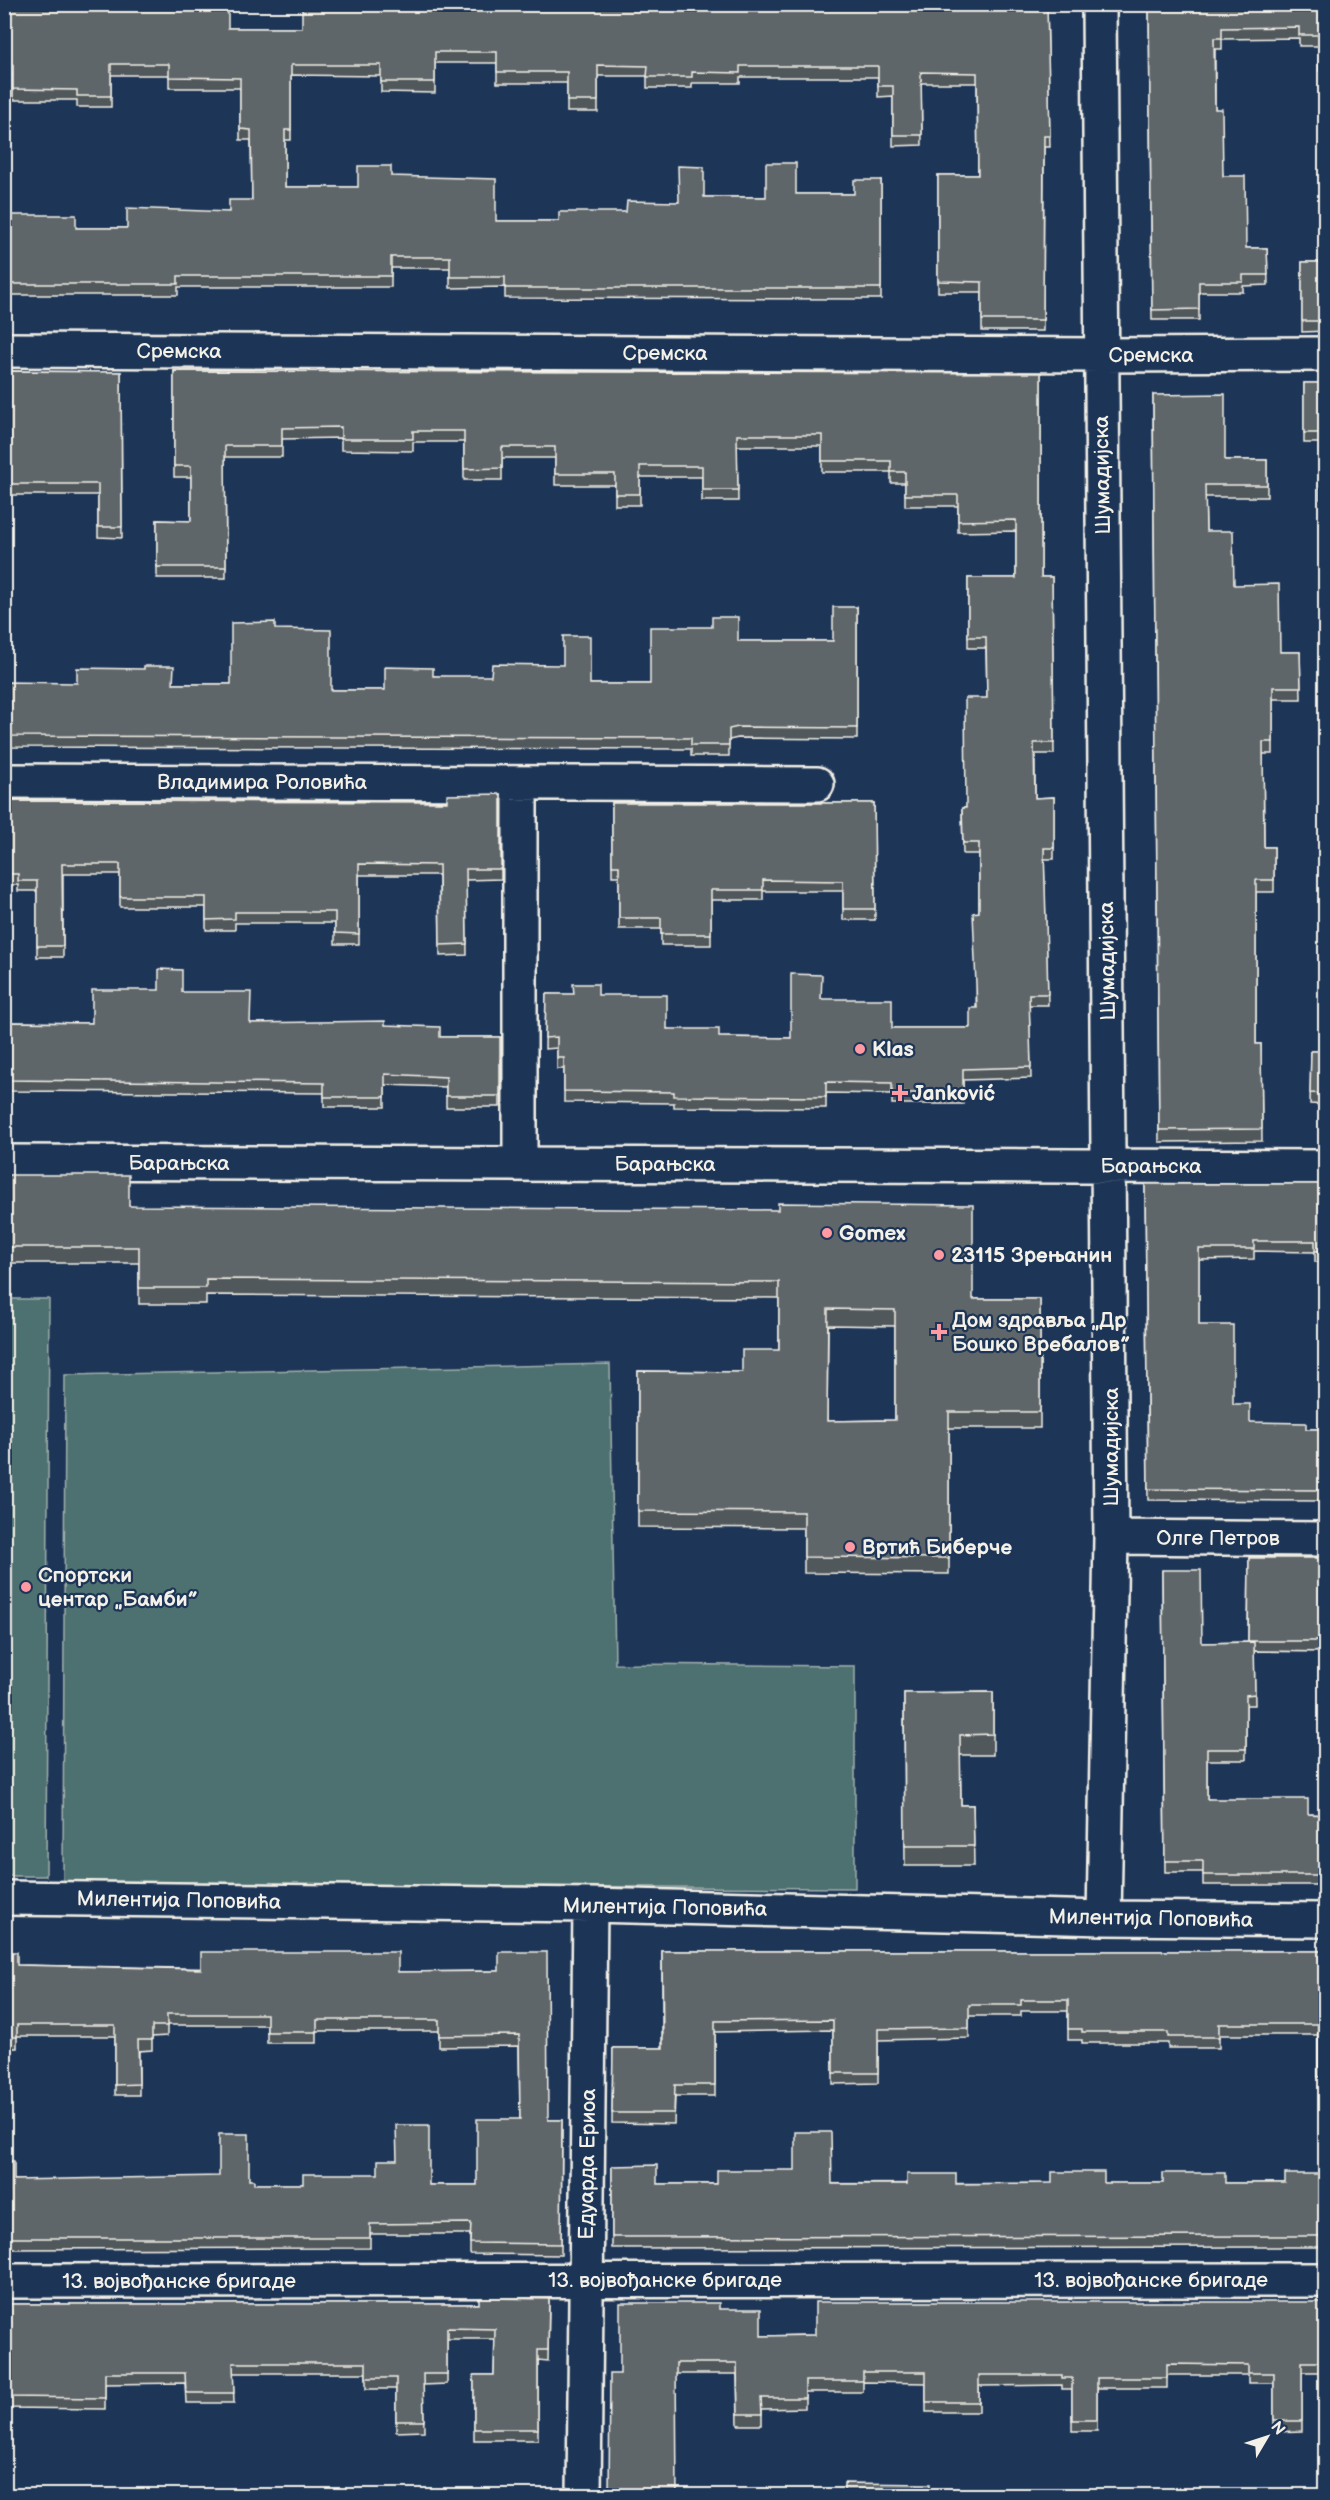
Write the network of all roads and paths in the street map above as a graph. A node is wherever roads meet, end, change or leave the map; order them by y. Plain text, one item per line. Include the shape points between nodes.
1 (1099, 4) edge
2 (4, 350) edge
3 (1326, 354) edge
4 (1101, 355) junction
5 (4, 781) edge
6 (520, 783) junction
7 (817, 784) dead end
8 (4, 1162) edge
9 (520, 1164) junction
10 (1109, 1166) junction
11 (1326, 1167) edge
12 (1111, 1537) junction
13 (1326, 1539) edge
14 (4, 1898) edge
15 (590, 1905) junction
16 (1104, 1918) junction
17 (1326, 1920) edge
18 (586, 2280) junction
19 (1326, 2280) edge
20 (4, 2282) edge
21 (584, 2496) edge

1 - 4 street, Шумадијска
2 - 4 street, Сремска
3 - 4 street, Сремска
4 - 10 street, Шумадијска
5 - 6 street, Владимира Роловића
6 - 7 street, Владимира Роловића
6 - 9 street
8 - 9 street, Барањска
9 - 10 street, Барањска
10 - 11 street, Барањска
10 - 12 street, Шумадијска
12 - 13 street, Олге Петров
12 - 16 street, Шумадијска
14 - 15 street, Милентија Поповића
15 - 16 street, Милентија Поповића
15 - 18 street, Едуарда Ериоа
16 - 17 street, Милентија Поповића
18 - 19 street, 13. војвођанске бригаде
18 - 20 street, 13. војвођанске бригаде
18 - 21 street, Едуарда Ериоа

